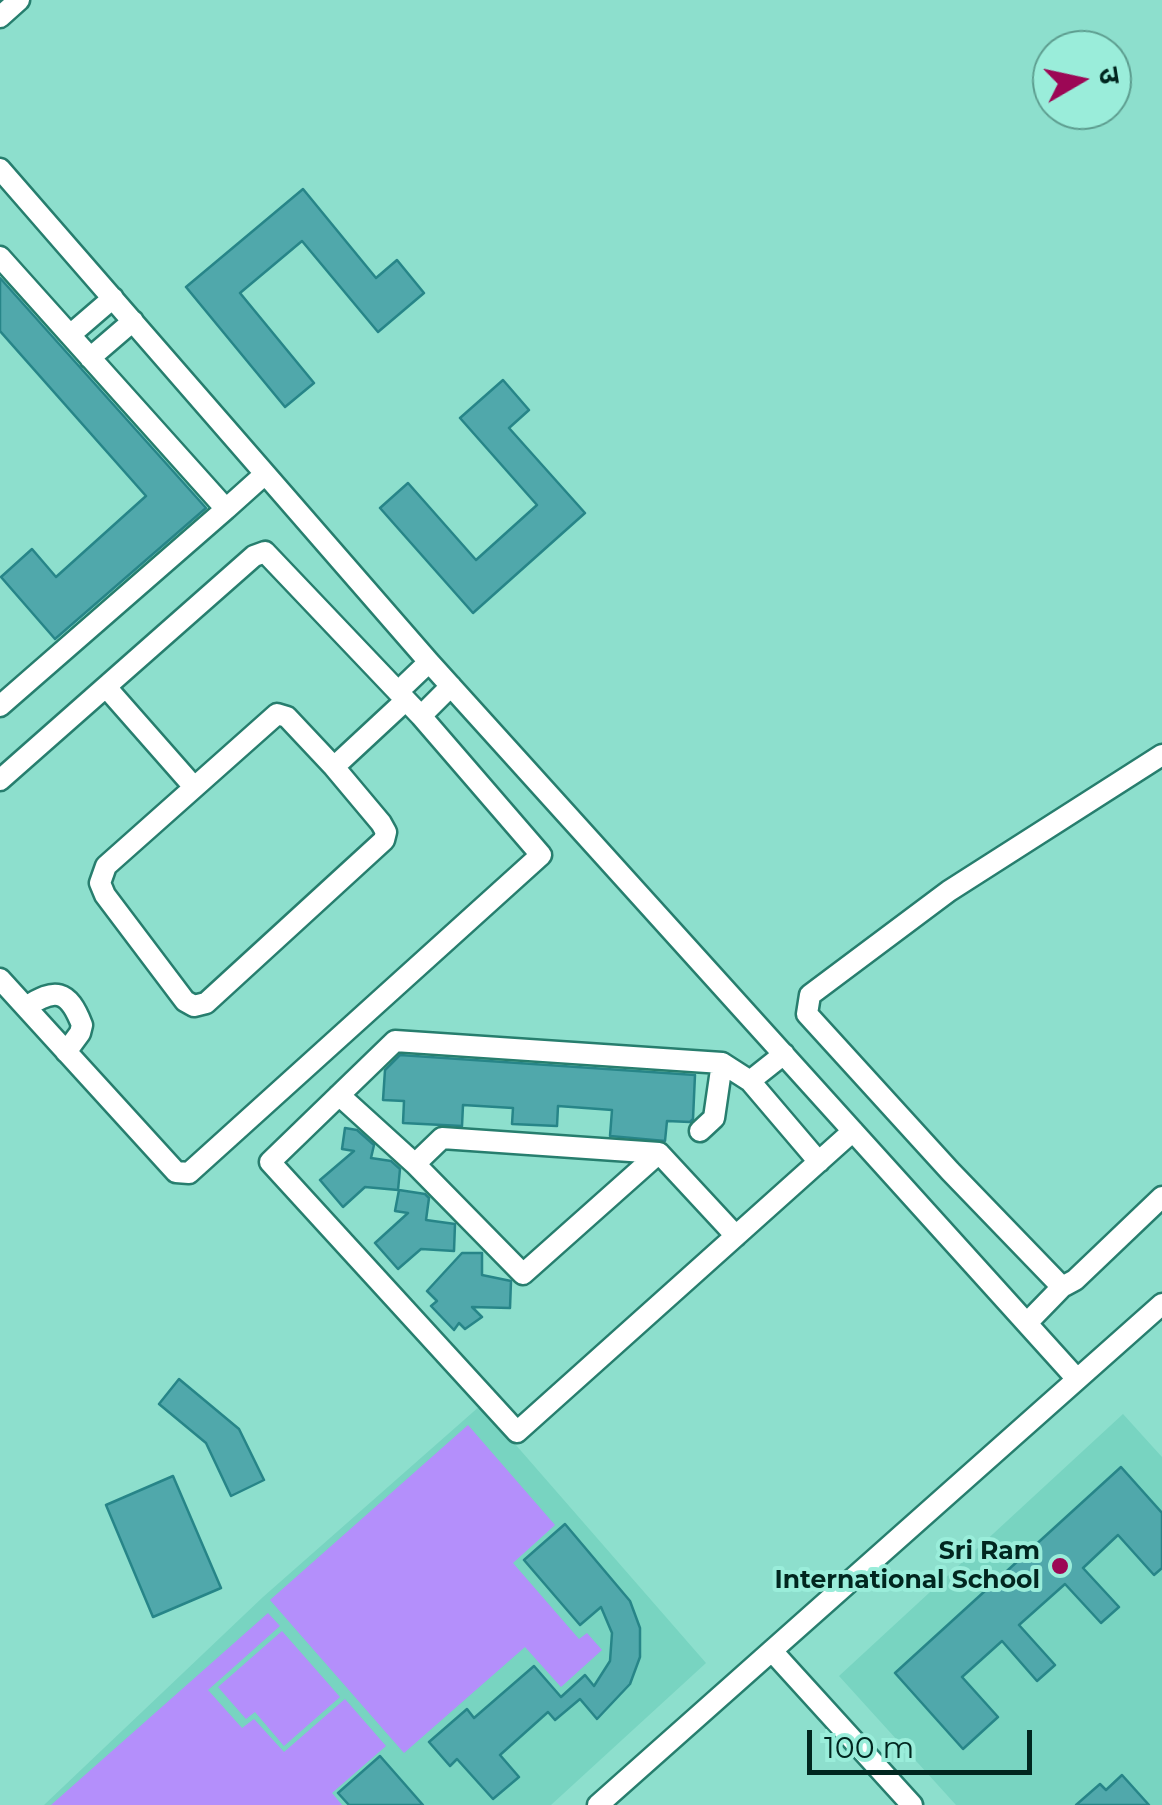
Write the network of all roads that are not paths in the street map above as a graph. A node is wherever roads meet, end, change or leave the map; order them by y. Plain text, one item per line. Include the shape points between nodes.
1 (19, 0) edge
2 (0, 16) edge
3 (0, 169) edge
4 (0, 257) edge
5 (113, 298) junction
6 (132, 321) junction
7 (70, 334) junction
8 (90, 358) junction
9 (265, 474) junction
10 (226, 509) junction
11 (430, 662) junction
12 (451, 686) junction
13 (106, 687) junction
14 (406, 693) junction
15 (0, 706) edge
16 (420, 716) junction
17 (1162, 756) edge
18 (334, 767) junction
19 (0, 780) edge
20 (194, 787) junction
21 (0, 979) edge
22 (26, 1007) junction
23 (66, 1052) junction
24 (784, 1054) junction
25 (722, 1063) junction
26 (750, 1082) junction
27 (338, 1095) junction
28 (700, 1130) dead end
29 (853, 1131) junction
30 (659, 1154) junction
31 (818, 1162) junction
32 (415, 1164) junction
33 (1162, 1197) edge
34 (736, 1236) junction
35 (1062, 1287) junction
36 (1162, 1304) edge
37 (1027, 1324) junction
38 (1077, 1380) junction
39 (772, 1650) junction
40 (608, 1802) edge
41 (912, 1805) edge

1 - 2 street
3 - 5 street
4 - 7 street
5 - 6 street
5 - 7 street
6 - 8 street
6 - 9 street
7 - 8 street
8 - 10 street
9 - 10 street
9 - 11 street
10 - 15 street
11 - 12 street
11 - 14 street
12 - 16 street
12 - 24 street
13 - 14 street via 265,552
13 - 19 street
13 - 20 street
14 - 16 street
14 - 18 street
16 - 23 street via 540,852 539,859 188,1173 176,1172
17 - 35 street via 949,892 806,1002 807,1014
18 - 20 street via 277,714
18 - 20 street via 382,823 384,840 206,1003 194,1006 100,883 106,866
21 - 22 street
22 - 23 street
22 - 23 street via 48,993 64,1000 82,1025
24 - 26 street
24 - 29 street
25 - 26 street
25 - 27 street via 395,1040
25 - 28 street via 714,1118
26 - 31 street
27 - 32 street
27 - 34 street via 270,1162 517,1432
29 - 31 street
29 - 37 street
30 - 32 street via 442,1138
30 - 32 street via 523,1274
30 - 34 street
31 - 34 street
33 - 35 street
35 - 37 street
36 - 38 street
37 - 38 street
38 - 39 street
39 - 40 street
39 - 41 street

